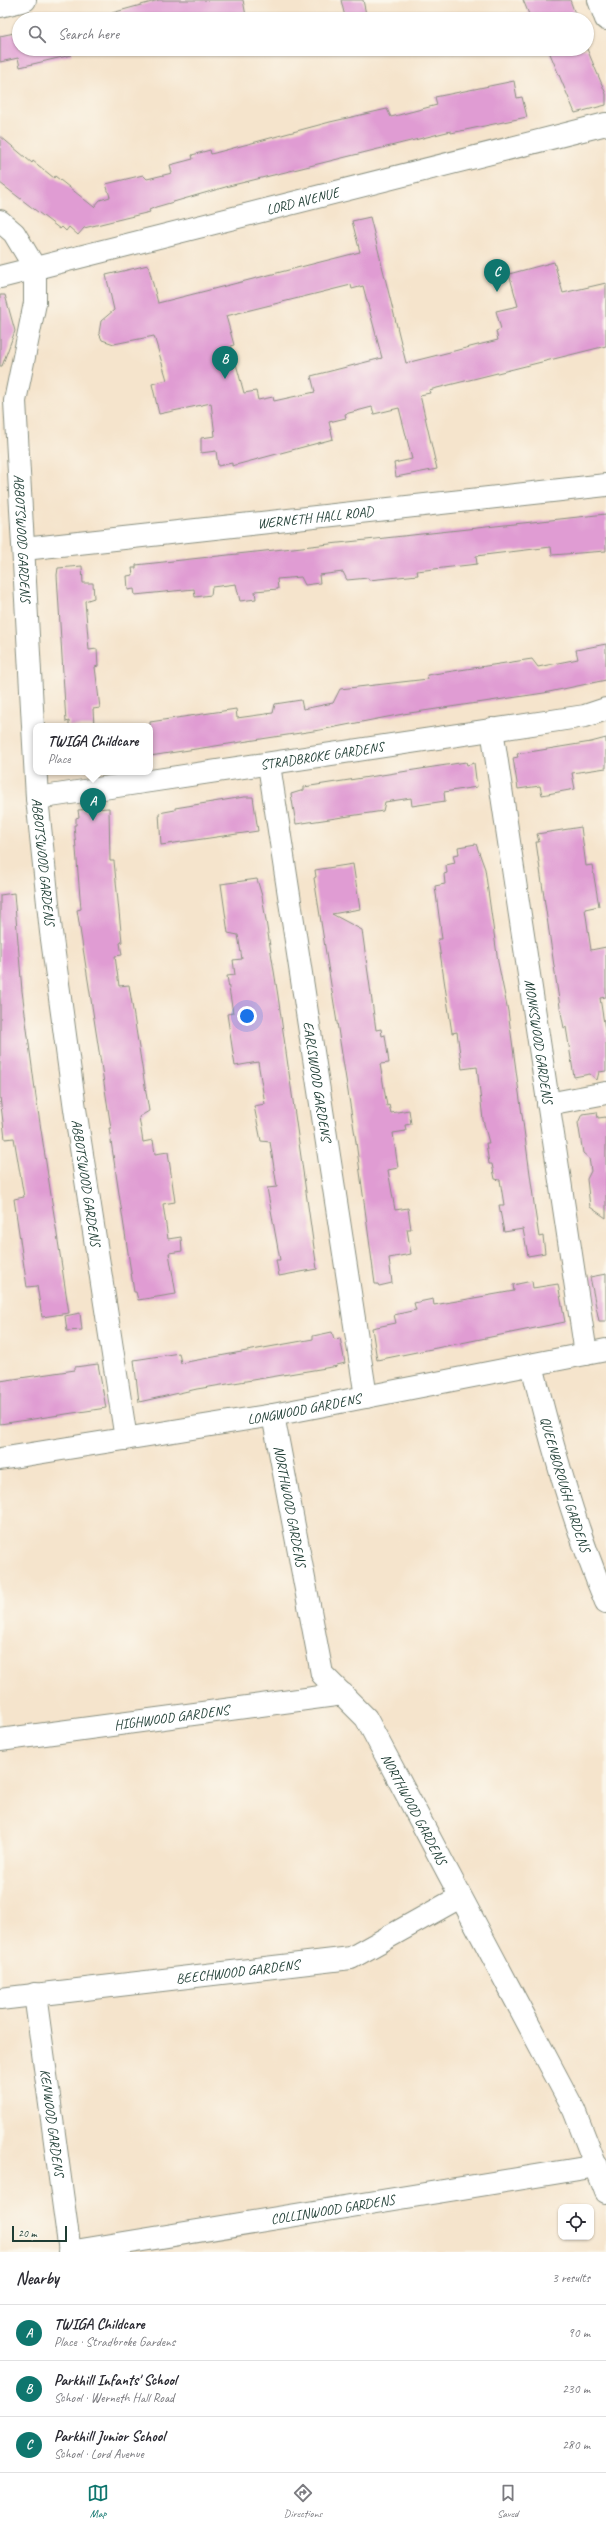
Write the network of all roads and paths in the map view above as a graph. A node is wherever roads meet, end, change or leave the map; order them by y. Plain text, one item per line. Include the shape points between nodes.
1 (25, 0) edge
2 (599, 0) edge
3 (0, 6) edge
4 (606, 19) edge
5 (606, 124) edge
6 (0, 221) edge
7 (35, 268) junction
8 (0, 277) edge
9 (606, 485) edge
10 (24, 549) junction
11 (606, 710) edge
12 (33, 723) edge
13 (492, 729) junction
14 (269, 765) junction
15 (36, 775) edge
16 (37, 798) junction
17 (606, 1093) edge
18 (548, 1104) junction
19 (596, 1352) edge
20 (532, 1365) junction
21 (366, 1397) junction
22 (273, 1415) junction
23 (132, 1438) junction
24 (0, 1459) edge
25 (606, 1602) edge
26 (342, 1694) junction
27 (0, 1740) edge
28 (460, 1897) junction
29 (35, 1994) junction
30 (0, 1999) edge
31 (597, 2166) junction
32 (606, 2192) edge
33 (70, 2252) edge

1 - 3 street
2 - 4 street
5 - 7 street, LORD AVENUE
6 - 7 street via 14,233
7 - 8 street, LORD AVENUE
7 - 10 street, ABBOTSWOOD GARDENS via 35,303 15,401
9 - 10 street, WERNETH HALL ROAD
10 - 12 street, ABBOTSWOOD GARDENS
11 - 13 street, STRADBROKE GARDENS via 585,716
13 - 14 street, STRADBROKE GARDENS
13 - 18 street, MONKSWOOD GARDENS
14 - 16 street, STRADBROKE GARDENS
14 - 21 street, EARLSWOOD GARDENS
15 - 16 street, ABBOTSWOOD GARDENS
16 - 23 street, ABBOTSWOOD GARDENS via 51,932 75,1109
17 - 18 street
18 - 19 street, MONKSWOOD GARDENS
19 - 20 street, LONGWOOD GARDENS
20 - 21 street, LONGWOOD GARDENS
20 - 25 street, QUEENBOROUGH GARDENS via 555,1458 586,1553
21 - 22 street, LONGWOOD GARDENS
22 - 23 street, LONGWOOD GARDENS
22 - 26 street, NORTHWOOD GARDENS via 322,1674
23 - 24 street, LONGWOOD GARDENS
26 - 27 street, HIGHWOOD GARDENS
26 - 28 street, NORTHWOOD GARDENS via 366,1718
28 - 29 street, BEECHWOOD GARDENS via 351,1958
28 - 31 street, NORTHWOOD GARDENS via 574,2110
29 - 30 street, BEECHWOOD GARDENS
29 - 33 street, KENWOOD GARDENS
31 - 32 street, NORTHWOOD GARDENS
31 - 33 street, COLLINWOOD GARDENS

